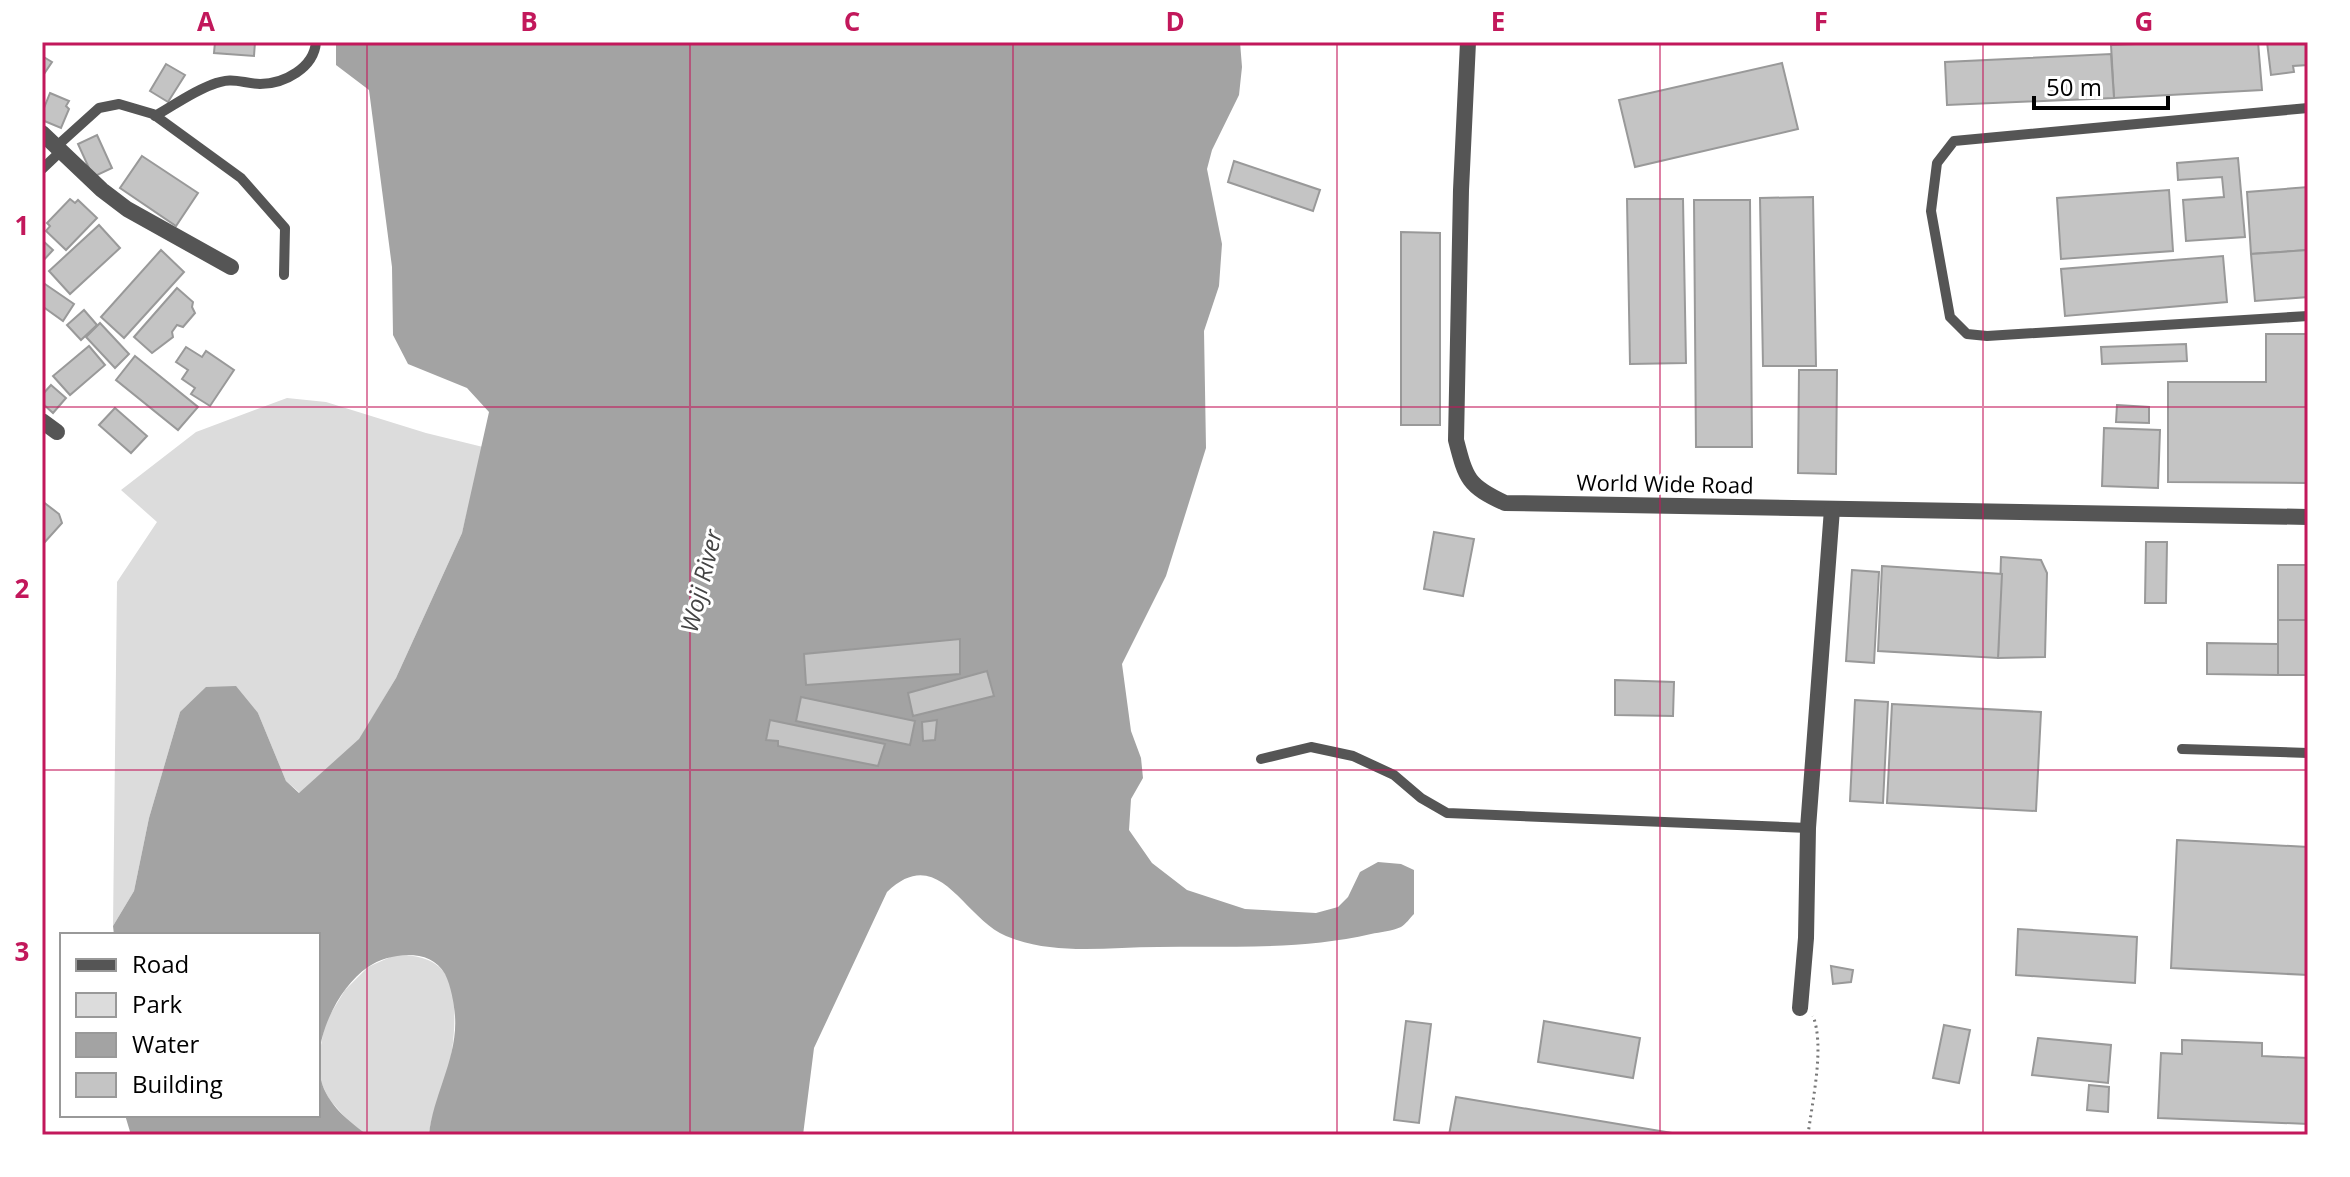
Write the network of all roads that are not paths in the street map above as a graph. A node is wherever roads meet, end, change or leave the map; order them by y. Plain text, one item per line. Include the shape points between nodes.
1 (316, 42) edge
2 (1468, 42) edge
3 (2308, 108) edge
4 (155, 116) junction
5 (42, 133) edge
6 (60, 148) junction
7 (42, 169) edge
8 (231, 267) dead end
9 (284, 275) dead end
10 (2308, 316) edge
11 (42, 421) edge
12 (57, 432) dead end
13 (1832, 509) junction
14 (2308, 517) edge
15 (2182, 749) dead end
16 (2308, 753) edge
17 (1261, 759) dead end
18 (1808, 828) junction
19 (1800, 1008) road end

1 - 4 lane via 293,77 262,84 235,78
2 - 13 street, World Wide Road via 1456,440 1465,473 1480,491 1505,503
3 - 10 lane via 1954,141 1937,163 1931,211 1950,317 1967,334
4 - 6 lane via 119,104 99,108
4 - 9 lane via 241,178 285,228
5 - 6 street
6 - 7 lane
6 - 8 street via 127,209
11 - 12 street
13 - 14 street, World Wide Road
13 - 18 street
15 - 16 lane
17 - 18 lane via 1311,747 1353,756 1394,775 1447,813
18 - 19 street

